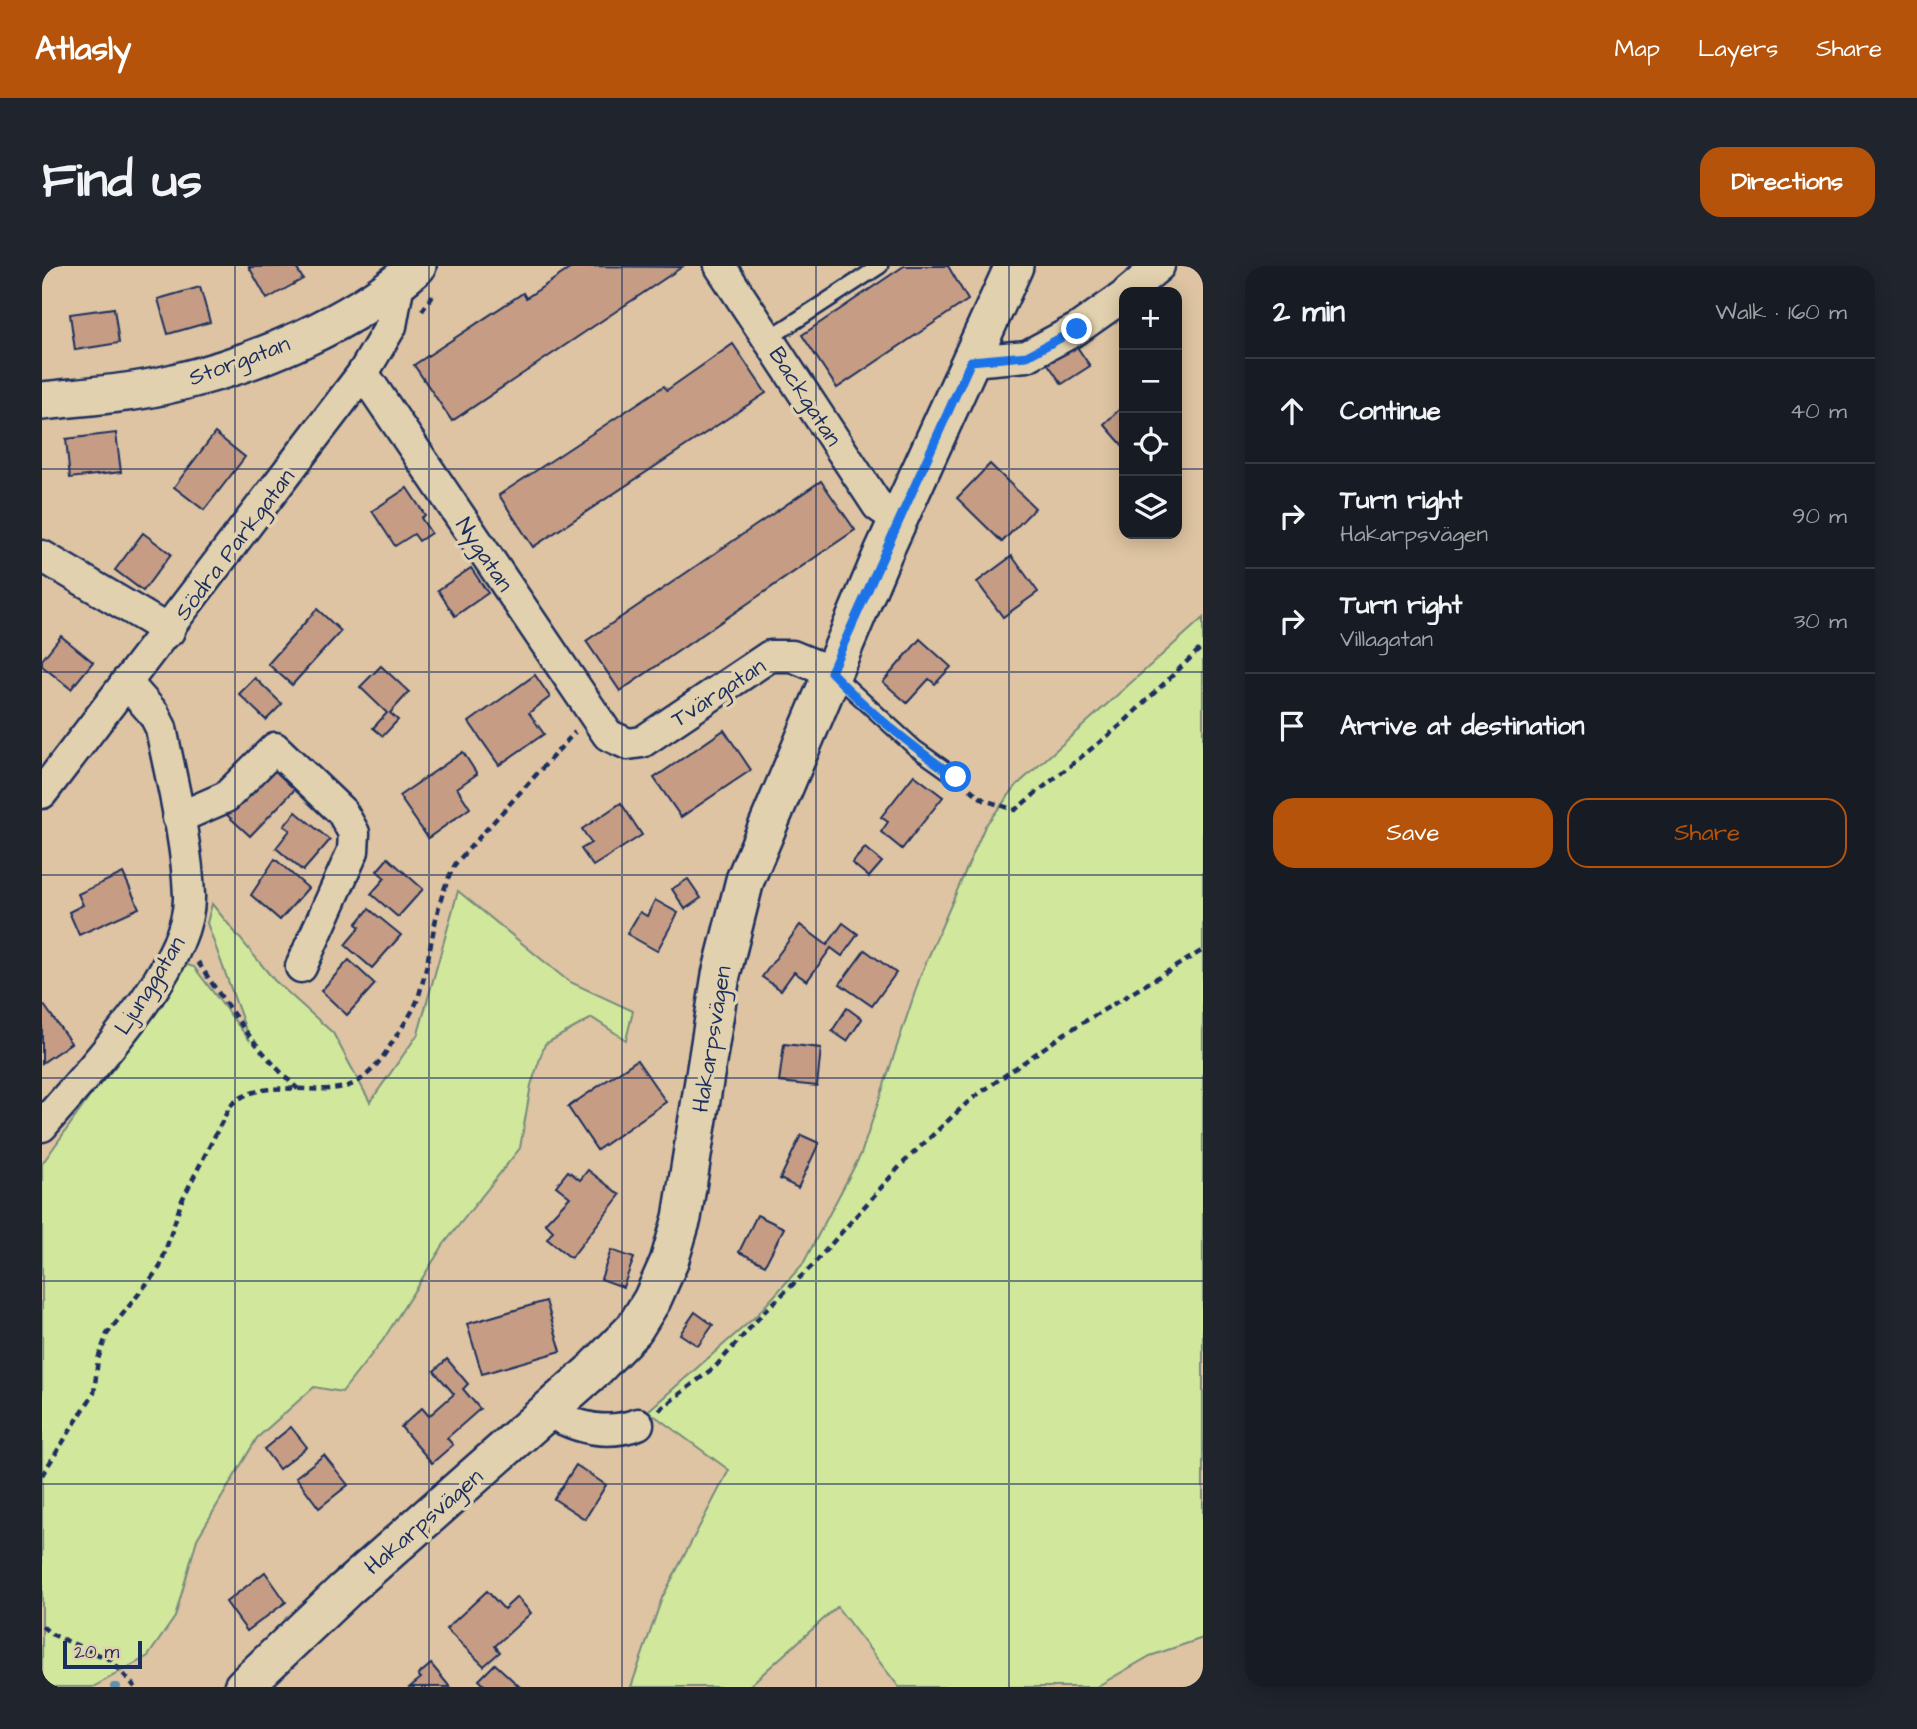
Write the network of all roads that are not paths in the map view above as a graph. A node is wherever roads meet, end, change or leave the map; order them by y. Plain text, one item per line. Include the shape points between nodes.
1 (720, 266) edge
2 (880, 266) edge
3 (1014, 266) edge
4 (1159, 266) edge
5 (408, 274) edge
6 (1134, 287) edge
7 (1119, 300) edge
8 (768, 339) junction
9 (971, 361) junction
10 (363, 373) junction
11 (42, 401) edge
12 (898, 520) junction
13 (42, 556) edge
14 (169, 631) junction
15 (831, 672) junction
16 (126, 682) junction
17 (601, 724) joint
18 (956, 777) road end
19 (42, 793) edge
20 (178, 818) junction
21 (301, 967) dead end
22 (42, 1126) edge
23 (548, 1411) junction
24 (638, 1424) road end
25 (243, 1687) edge

1 - 8 street, Backgatan
2 - 8 lane
3 - 9 street, Hakarpsvägen
4 - 6 street
5 - 10 street, Södra Parkgatan via 391,327
5 - 11 street, Storgatan via 320,329 228,368 173,384
7 - 9 street via 1027,356
8 - 12 street, Backgatan via 878,506
9 - 12 street, Hakarpsvägen
10 - 14 street, Södra Parkgatan
10 - 17 street, Nygatan
12 - 15 street, Hakarpsvägen
13 - 14 street
14 - 16 street, Södra Parkgatan
15 - 17 street, Tvärgatan via 792,656 769,656 642,742 628,744
15 - 18 lane via 894,730
15 - 23 street, Hakarpsvägen via 745,880 732,924 681,1218 669,1262 634,1329
16 - 19 street, Södra Parkgatan
16 - 20 street, Ljunggatan via 161,728
20 - 21 street via 226,797 275,748 342,812 354,833 353,851
20 - 22 street, Ljunggatan via 189,898 184,932 121,1034
23 - 24 street via 594,1430
23 - 25 street, Hakarpsvägen

